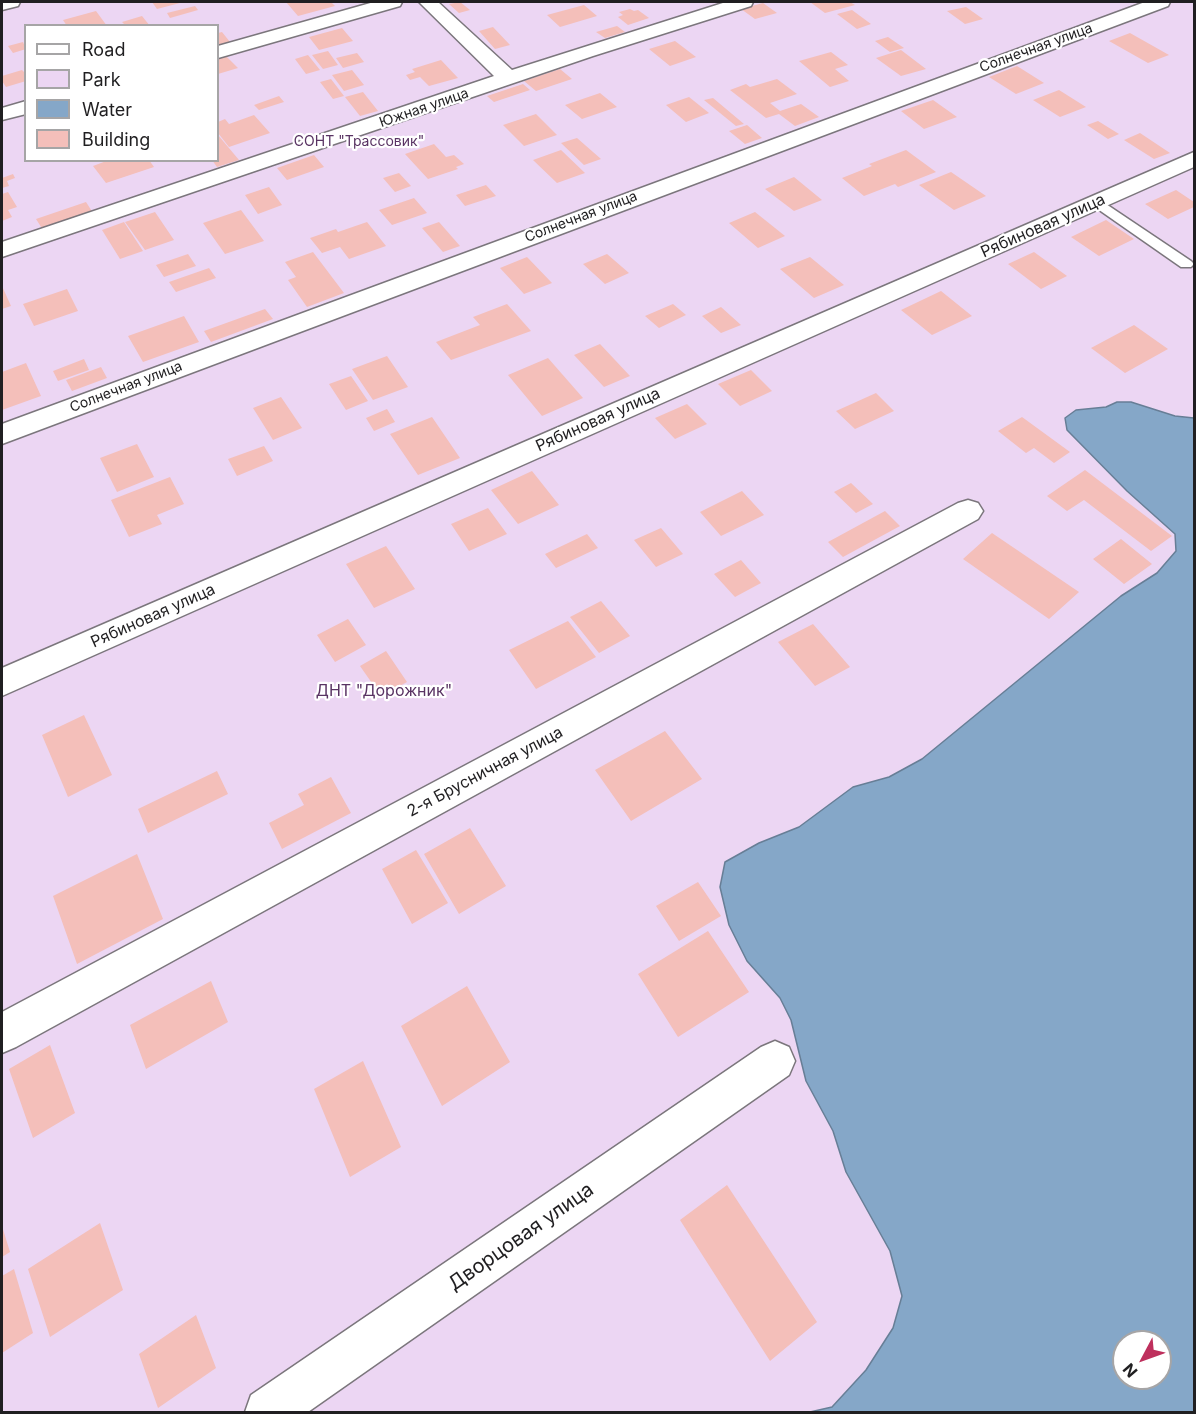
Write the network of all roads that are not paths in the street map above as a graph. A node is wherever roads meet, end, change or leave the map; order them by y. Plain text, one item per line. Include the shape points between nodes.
1 (11, 2) edge
2 (393, 2) edge
3 (428, 2) edge
4 (744, 2) edge
5 (1161, 2) edge
6 (2, 4) edge
7 (219, 52) edge
8 (509, 79) junction
9 (24, 108) edge
10 (2, 114) edge
11 (1194, 159) edge
12 (1097, 202) junction
13 (2, 250) edge
14 (1186, 264) dead end
15 (2, 434) edge
16 (968, 511) dead end
17 (2, 682) edge
18 (2, 1033) edge
19 (775, 1061) dead end
20 (268, 1413) edge

1 - 6 street
2 - 7 street
3 - 8 street
4 - 8 street, Южная улица
5 - 15 street, Солнечная улица
8 - 13 street, Южная улица
9 - 10 street
11 - 12 street, Рябиновая улица
12 - 14 lane
12 - 17 street, Рябиновая улица
16 - 18 street, 2-я Брусничная улица
19 - 20 street, Дворцовая улица

